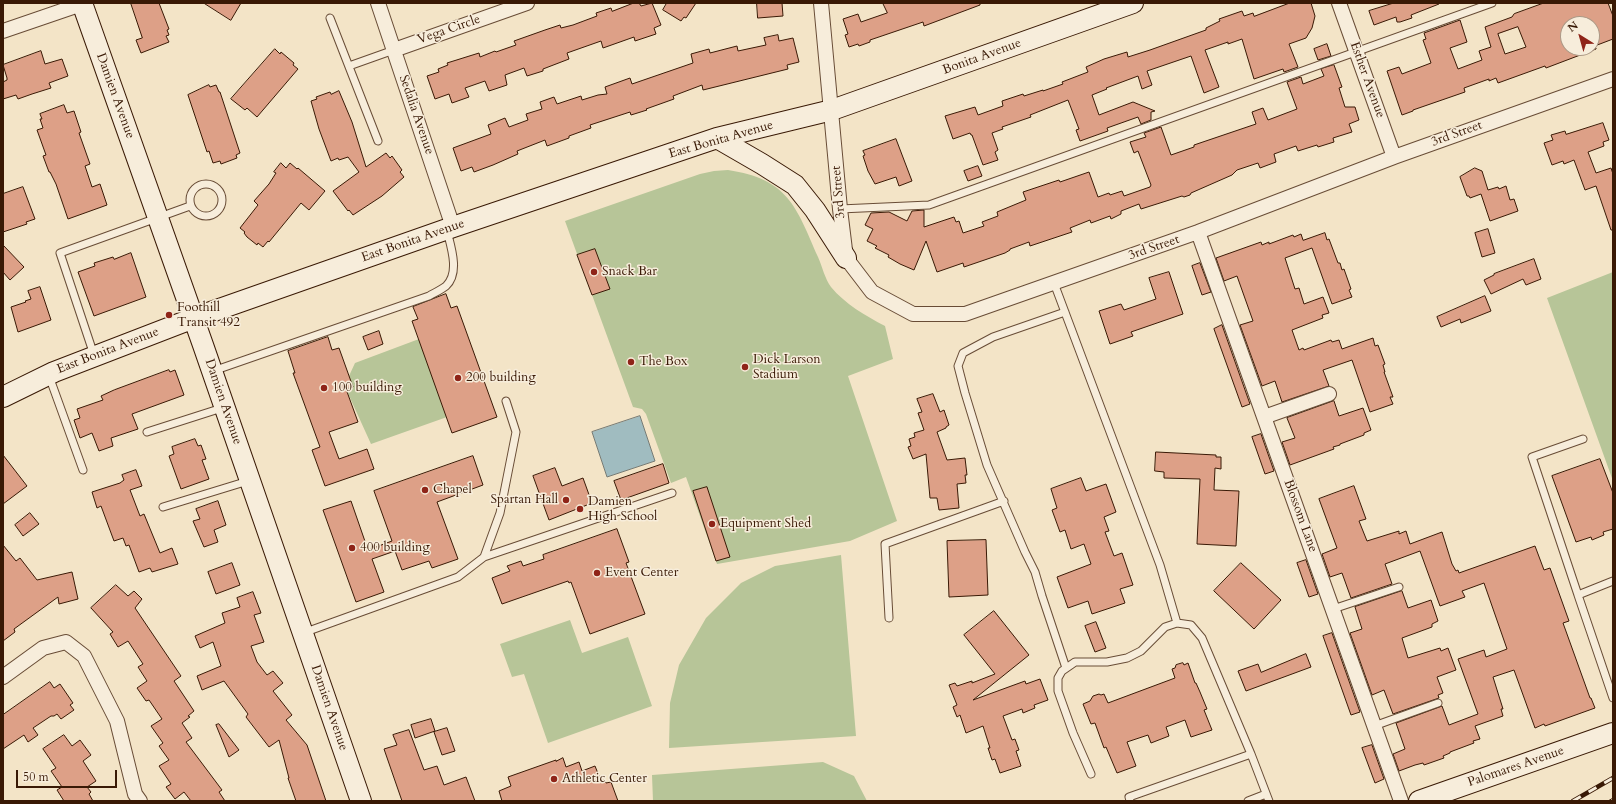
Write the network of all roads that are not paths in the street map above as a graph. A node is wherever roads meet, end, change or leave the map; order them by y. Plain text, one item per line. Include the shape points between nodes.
1 (378, 3) edge
2 (527, 3) edge
3 (821, 3) edge
4 (1133, 3) edge
5 (1339, 3) edge
6 (1492, 3) edge
7 (82, 4) edge
8 (330, 18) dead end
9 (3, 31) edge
10 (394, 50) junction
11 (1357, 52) junction
12 (349, 66) junction
13 (1613, 79) edge
14 (832, 110) junction
15 (717, 138) junction
16 (378, 141) dead end
17 (1394, 157) junction
18 (190, 206) junction
19 (840, 209) junction
20 (157, 218) junction
21 (450, 228) junction
22 (1198, 232) junction
23 (846, 258) junction
24 (1054, 283) junction
25 (1064, 312) junction
26 (194, 318) junction
27 (94, 356) junction
28 (212, 372) junction
29 (48, 374) junction
30 (1328, 394) dead end
31 (3, 397) edge
32 (506, 401) dead end
33 (225, 407) junction
34 (1264, 417) junction
35 (147, 432) dead end
36 (1583, 439) dead end
37 (83, 470) dead end
38 (250, 480) junction
39 (672, 493) dead end
40 (1004, 501) junction
41 (163, 507) dead end
42 (484, 557) junction
43 (1613, 581) edge
44 (1399, 587) dead end
45 (1578, 595) junction
46 (1333, 610) junction
47 (889, 618) dead end
48 (1177, 623) junction
49 (303, 633) junction
50 (1066, 668) junction
51 (3, 676) edge
52 (1613, 698) edge
53 (1438, 703) dead end
54 (1374, 726) junction
55 (1613, 733) edge
56 (1251, 754) junction
57 (1091, 774) dead end
58 (1268, 798) edge
59 (140, 801) edge
60 (361, 801) edge
61 (1130, 801) edge
62 (1248, 801) edge
63 (1401, 801) edge
64 (1419, 801) edge

1 - 10 street, Sedalia Avenue
2 - 10 street, Vega Circle
3 - 14 street, 3rd Street
4 - 14 main road, Bonita Avenue
5 - 11 street, Esther Avenue
6 - 11 lane
7 - 9 street
7 - 20 main road, Damien Avenue
8 - 12 lane
10 - 12 lane
10 - 21 street, Sedalia Avenue
11 - 17 street, Esther Avenue
11 - 19 lane via 929,205
12 - 16 lane
13 - 17 street, 3rd Street
14 - 15 main road, East Bonita Avenue
14 - 19 street, 3rd Street
15 - 21 main road, East Bonita Avenue
15 - 23 main road via 795,185 815,210
17 - 22 street, 3rd Street
18 - 18 lane via 200,216 209,216 219,210 221,194 209,184 198,186 191,192
18 - 20 lane
19 - 23 street, 3rd Street
20 - 26 main road, Damien Avenue
20 - 27 lane via 60,254
21 - 26 main road, East Bonita Avenue
21 - 28 lane via 452,275 446,286 429,296
22 - 24 street, 3rd Street
22 - 34 street, Blossom Lane
23 - 24 street, 3rd Street via 872,292 913,314 965,314
24 - 25 lane
25 - 40 lane via 993,338 963,353 958,366 987,465
25 - 48 lane via 1160,565
26 - 27 main road, East Bonita Avenue
26 - 28 main road, Damien Avenue
27 - 29 main road, East Bonita Avenue
28 - 33 main road, Damien Avenue
29 - 31 main road, East Bonita Avenue
29 - 37 lane
30 - 34 street
32 - 42 lane via 516,432 500,513
33 - 35 lane
33 - 38 main road, Damien Avenue
34 - 46 street, Blossom Lane
36 - 45 lane via 1532,457
38 - 41 lane
38 - 49 main road, Damien Avenue
39 - 42 lane
40 - 47 lane via 885,544
40 - 50 lane via 1036,572
42 - 49 lane via 458,578
43 - 45 lane
44 - 46 lane
45 - 52 lane
46 - 54 street, Blossom Lane
48 - 50 lane via 1165,627 1141,651 1127,658 1107,662 1075,662
48 - 56 lane via 1191,625 1202,638
49 - 60 main road, Damien Avenue
50 - 57 lane via 1058,678 1058,691
51 - 59 street via 44,648 66,642 84,656 117,721 135,794
53 - 54 lane
54 - 63 street, Blossom Lane
55 - 64 main road, Palomares Avenue
56 - 58 lane
56 - 61 lane via 1129,797
58 - 62 lane

